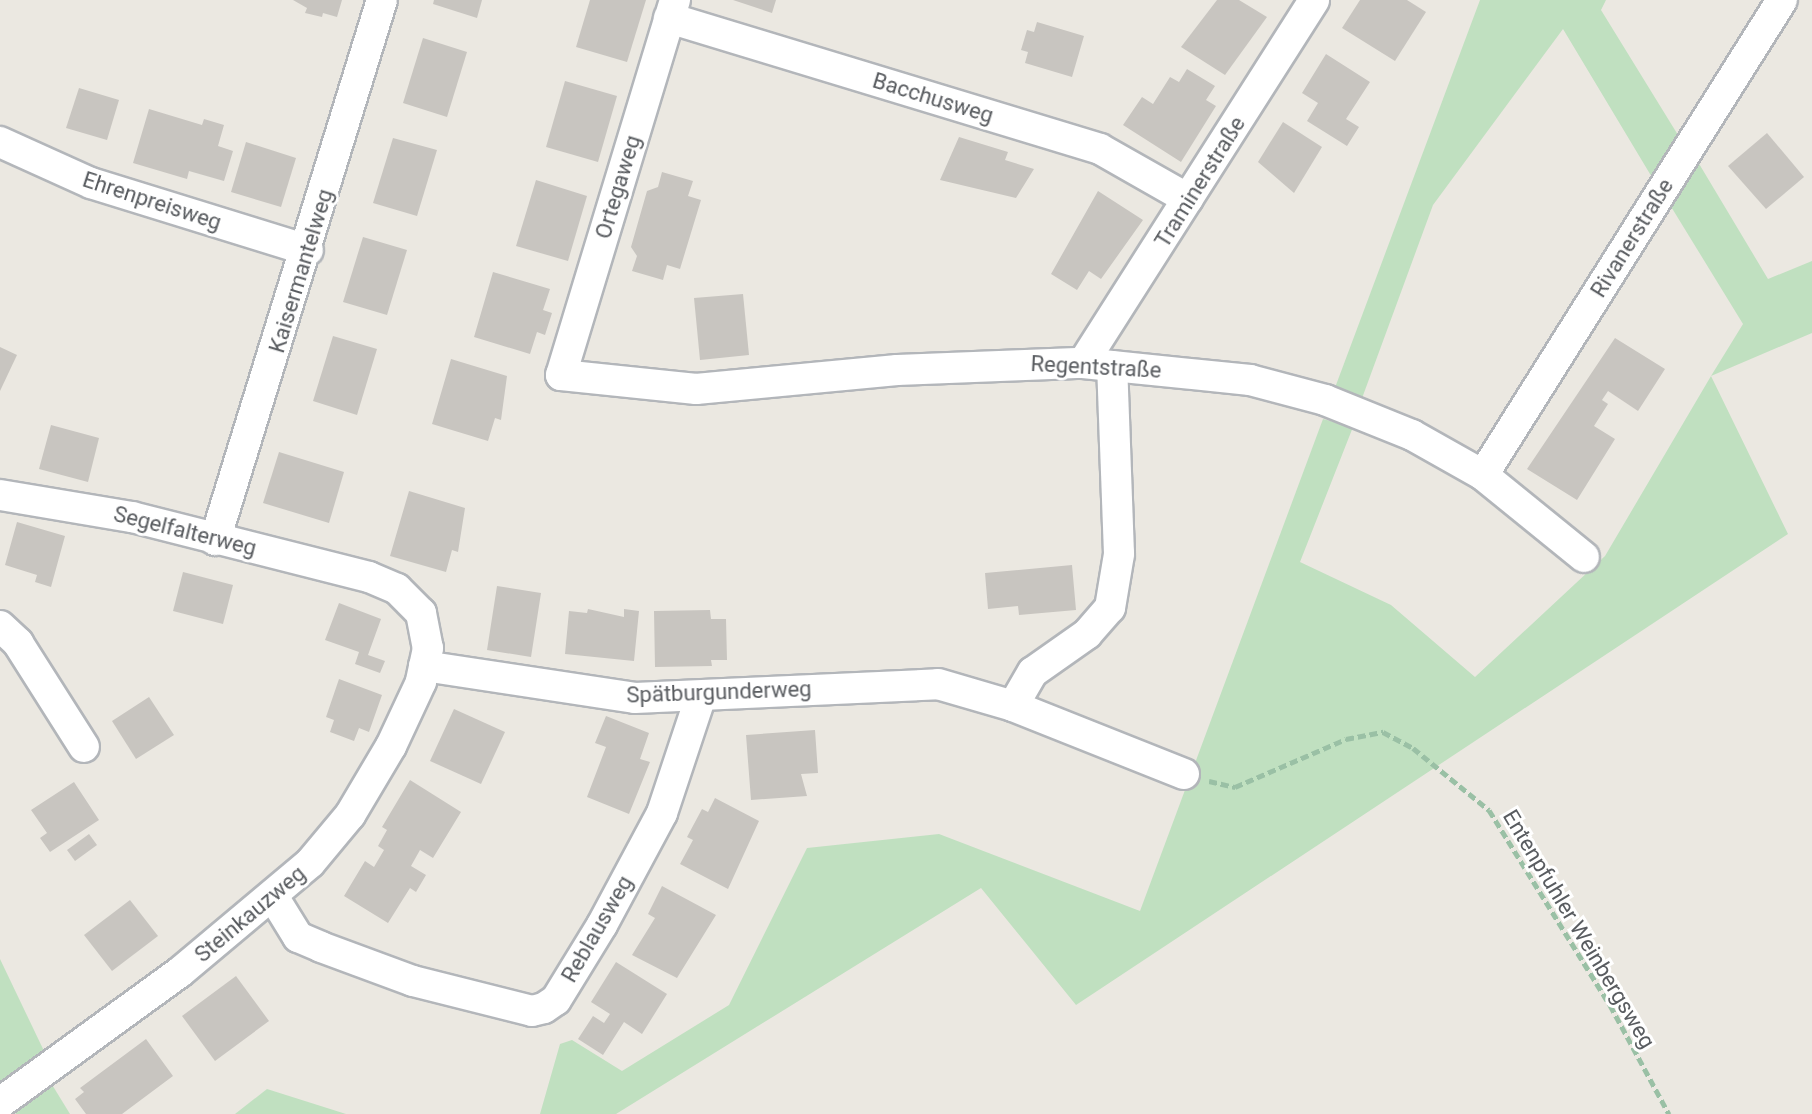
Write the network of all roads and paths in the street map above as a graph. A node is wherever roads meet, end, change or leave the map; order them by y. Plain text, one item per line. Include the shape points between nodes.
1 (382, 0) edge
2 (1314, 0) edge
3 (1782, 0) edge
4 (672, 9) edge
5 (0, 142) edge
6 (1188, 199) junction
7 (308, 250) junction
8 (1097, 364) junction
9 (561, 375) joint
10 (1483, 475) junction
11 (0, 495) edge
12 (215, 540) junction
13 (1584, 557) dead end
14 (369, 577) joint
15 (0, 626) edge
16 (424, 666) junction
17 (701, 696) junction
18 (1013, 706) junction
19 (84, 747) dead end
20 (1184, 774) joint
21 (274, 898) junction
22 (0, 1103) edge
23 (1669, 1114) edge

1 - 7 street, Kaisermantelweg
2 - 6 street, Traminerstraße
3 - 10 street, Rivanerstraße
4 - 6 street, Bacchusweg via 1100,149
4 - 9 street, Ortegaweg
5 - 7 street, Ehrenpreisweg via 104,188
6 - 8 street, Traminerstraße
7 - 12 street, Kaisermantelweg
8 - 9 street, Regentstraße via 897,370 696,389
8 - 10 street, Regentstraße via 1250,380 1325,400 1412,435
8 - 18 street via 1119,554 1110,608 1087,634 1033,672
10 - 13 street, Regentstraße
11 - 12 street, Segelfalterweg via 88,508
12 - 14 street, Segelfalterweg
14 - 16 street, Steinkauzweg via 397,589 421,613 428,648
15 - 19 street via 18,643
16 - 17 street, Spätburgunderweg via 635,698
16 - 21 street, Steinkauzweg via 407,717 350,815
17 - 18 street, Spätburgunderweg via 938,684
17 - 21 street, Reblausweg via 662,813 602,925 556,1000 544,1008 532,1011 413,981 321,947 298,937
18 - 20 street, Spätburgunderweg
20 - 23 path, Entenpfuhler Weinbergsweg via 1235,787 1346,739 1383,732 1413,748 1489,810 1610,1005
21 - 22 street, Steinkauzweg

